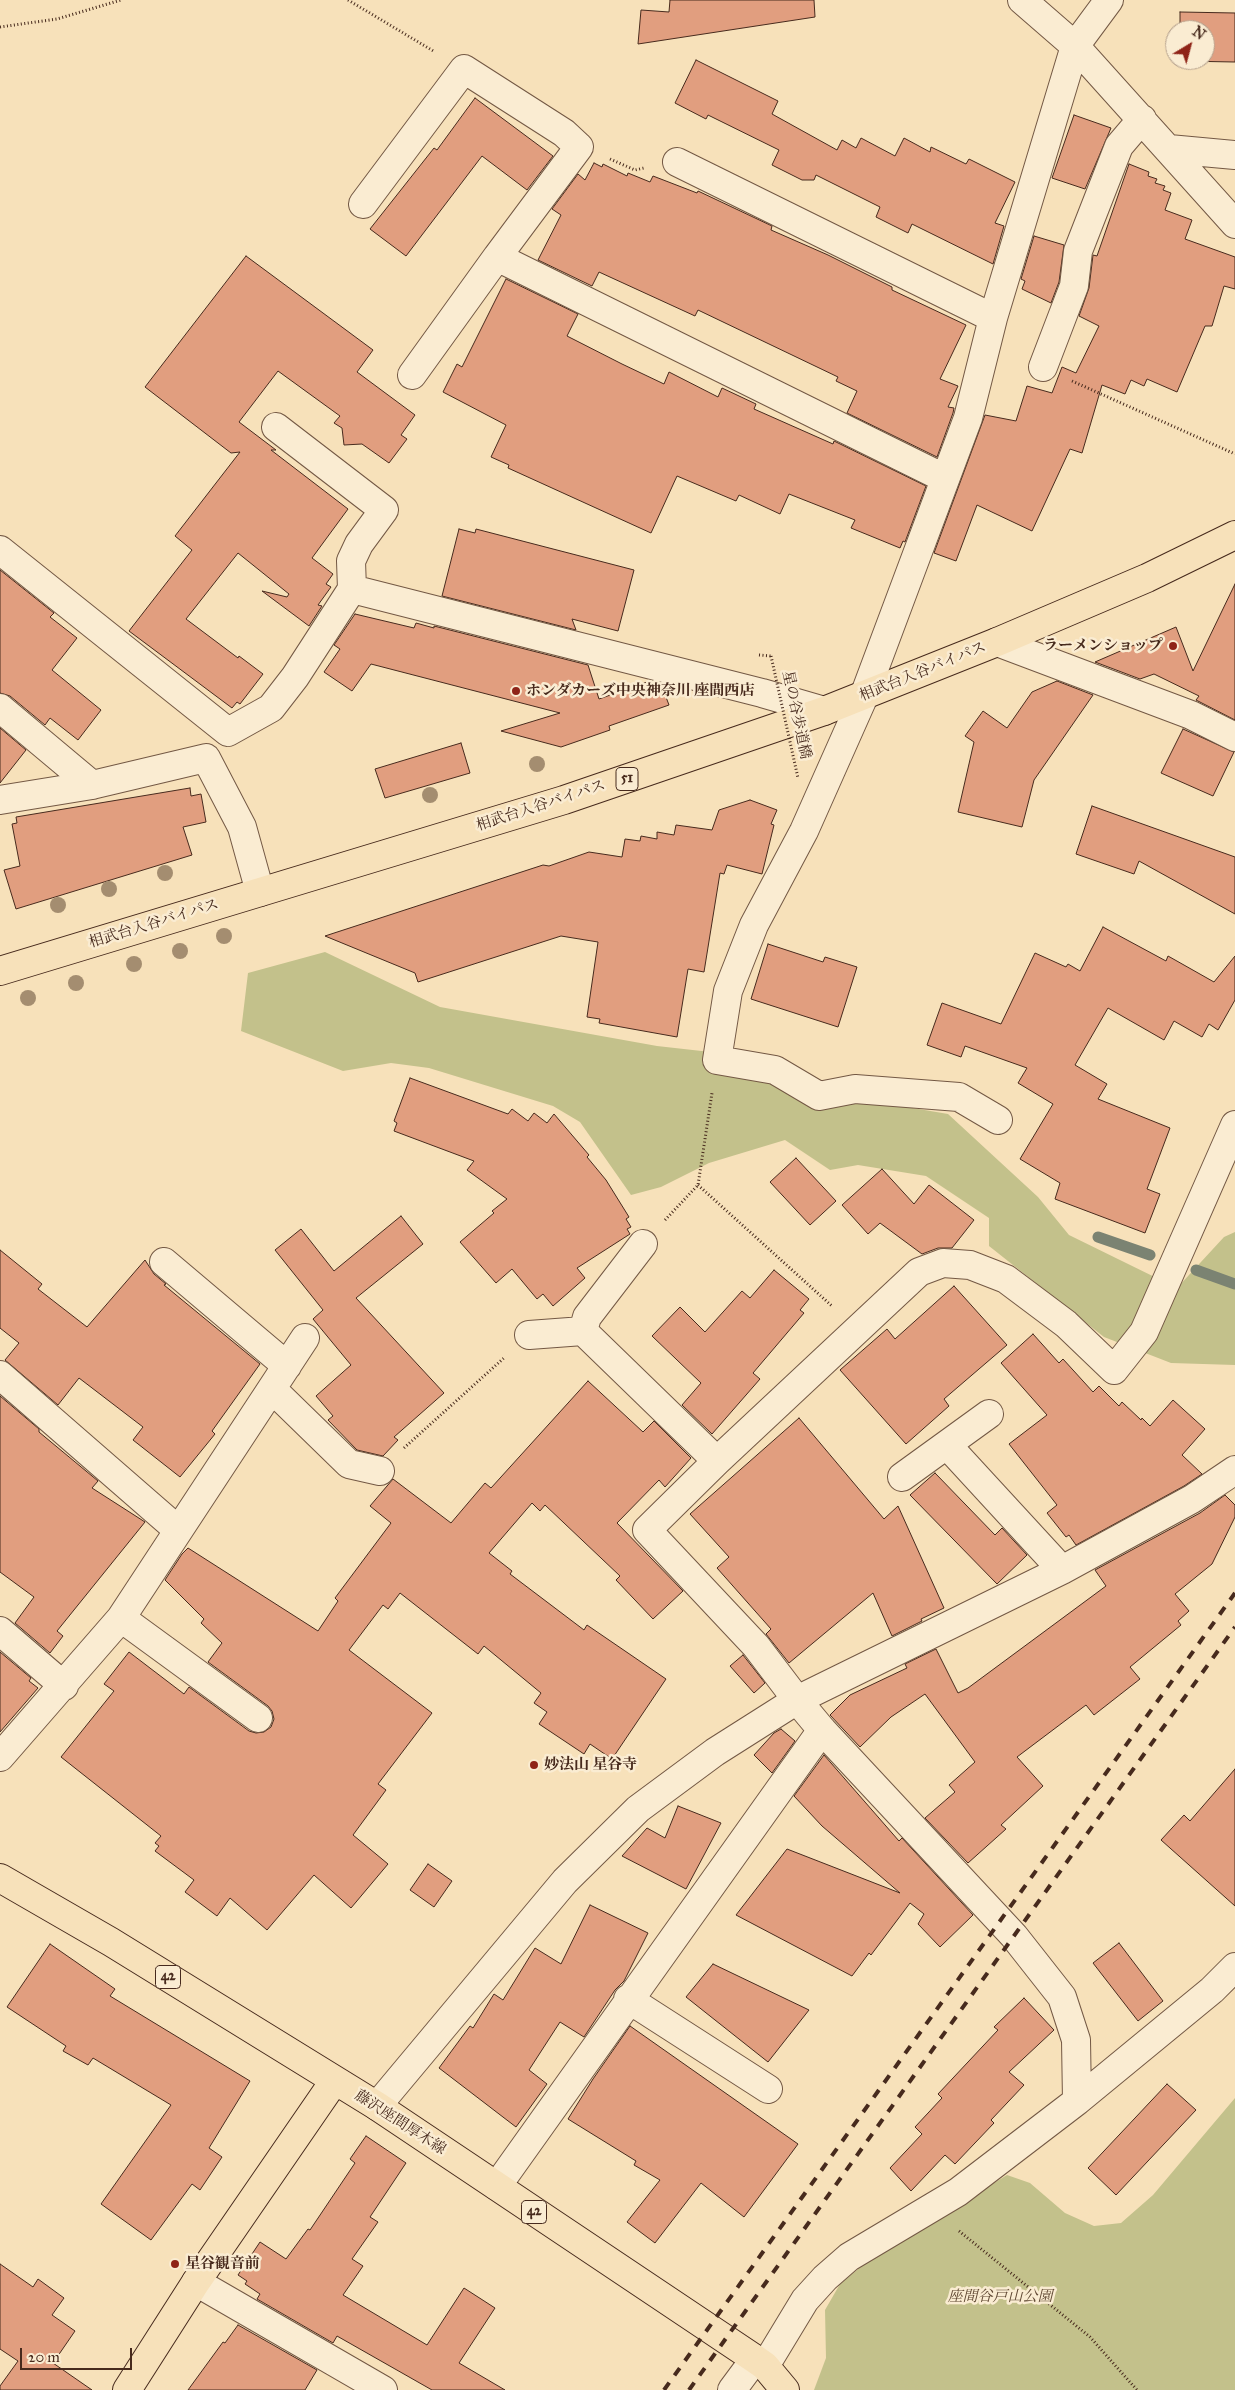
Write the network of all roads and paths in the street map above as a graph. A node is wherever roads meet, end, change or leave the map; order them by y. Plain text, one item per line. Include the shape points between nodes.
1 (121, 0) edge
2 (348, 0) edge
3 (1022, 0) edge
4 (1109, 0) edge
5 (0, 27) edge
6 (1076, 46) junction
7 (464, 69) junction
8 (1142, 119) junction
9 (579, 147) junction
10 (1169, 149) junction
11 (1235, 155) edge
12 (677, 162) joint
13 (363, 204) dead end
14 (1235, 224) edge
15 (497, 257) junction
16 (993, 318) junction
17 (1043, 367) joint
18 (412, 375) dead end
19 (276, 428) dead end
20 (1235, 454) edge
21 (944, 478) junction
22 (1235, 536) edge
23 (0, 550) edge
24 (352, 589) junction
25 (997, 642) junction
26 (771, 656) dead end
27 (864, 696) junction
28 (0, 708) edge
29 (824, 711) junction
30 (1235, 737) edge
31 (798, 778) dead end
32 (92, 785) junction
33 (0, 800) edge
34 (260, 892) junction
35 (0, 971) edge
36 (717, 1060) junction
37 (998, 1120) dead end
38 (1235, 1125) edge
39 (698, 1185) junction
40 (643, 1244) joint
41 (164, 1262) dead end
42 (857, 1328) junction
43 (583, 1331) junction
44 (529, 1335) joint
45 (305, 1338) dead end
46 (286, 1366) junction
47 (0, 1375) edge
48 (272, 1389) junction
49 (989, 1414) dead end
50 (946, 1445) junction
51 (717, 1461) junction
52 (1235, 1470) edge
53 (380, 1471) joint
54 (902, 1477) dead end
55 (178, 1530) junction
56 (1062, 1570) junction
57 (121, 1618) junction
58 (0, 1631) edge
59 (64, 1686) junction
60 (797, 1700) junction
61 (258, 1718) dead end
62 (822, 1730) junction
63 (0, 1757) edge
64 (0, 1878) edge
65 (1235, 1967) edge
66 (628, 1999) junction
67 (335, 2080) junction
68 (768, 2089) dead end
69 (1077, 2101) junction
70 (377, 2106) junction
71 (497, 2186) junction
72 (931, 2208) junction
73 (196, 2282) junction
74 (760, 2363) junction
75 (127, 2390) edge
76 (382, 2390) edge
77 (732, 2390) edge
78 (785, 2390) edge
79 (1137, 2390) edge

1 - 5 path via 57,19
2 - 7 path
3 - 6 street
4 - 6 street
6 - 8 street
6 - 16 street
7 - 9 street via 564,133
7 - 13 street
8 - 10 street
8 - 17 street via 1119,146 1078,251 1074,286
9 - 12 path via 635,170
9 - 15 street
10 - 11 street
10 - 14 street
12 - 16 street
15 - 18 street
15 - 21 street
16 - 21 street via 968,418
17 - 20 path
19 - 24 street via 384,510 358,544 351,560
21 - 27 street
22 - 25 main road, 相武台入谷バイパス / 51 via 1147,578
23 - 24 street via 228,732 271,708
24 - 29 street
25 - 27 main road, 相武台入谷バイパス / 51
25 - 30 street via 1191,715
26 - 31 path, 星の谷歩道橋, bridge
27 - 29 main road, 相武台入谷バイパス / 51
27 - 36 street via 804,830 754,925 728,991
28 - 32 street
29 - 34 main road, 相武台入谷バイパス / 51 via 564,800
32 - 33 street
32 - 34 street via 206,758 242,827
34 - 35 main road, 相武台入谷バイパス / 51
36 - 37 street via 775,1070 819,1096 855,1089 959,1097
36 - 39 path
38 - 42 street via 1144,1332 1114,1370 1066,1324 1006,1279 970,1265 943,1262 919,1272
39 - 40 path
39 - 42 path
40 - 43 street via 587,1317
41 - 46 street
42 - 51 street
43 - 44 street
43 - 51 street
44 - 53 path
45 - 46 street
46 - 48 street
47 - 55 street
48 - 53 street via 349,1464
48 - 55 street
49 - 50 street
50 - 54 street
50 - 56 street
51 - 60 street via 648,1530 756,1646
52 - 56 street via 1192,1499
55 - 57 street
56 - 60 street
57 - 59 street
57 - 61 street
58 - 59 street
59 - 63 street
60 - 62 street
60 - 70 street via 715,1752 638,1809 565,1881
62 - 66 street
62 - 69 street via 1014,1936 1062,1996 1076,2040
64 - 67 main road, 藤沢座間厚木線 / 42 via 111,1942
65 - 69 street via 1212,1990
66 - 68 street
66 - 71 street
67 - 70 main road, 藤沢座間厚木線 / 42
67 - 73 main road
69 - 72 street via 958,2192
70 - 71 main road, 藤沢座間厚木線 / 42
71 - 74 main road, 藤沢座間厚木線 / 42
72 - 74 street via 849,2257 824,2278
72 - 79 path via 1090,2337
73 - 75 main road
73 - 76 street
74 - 77 street
74 - 78 main road, 藤沢座間厚木線 / 42

